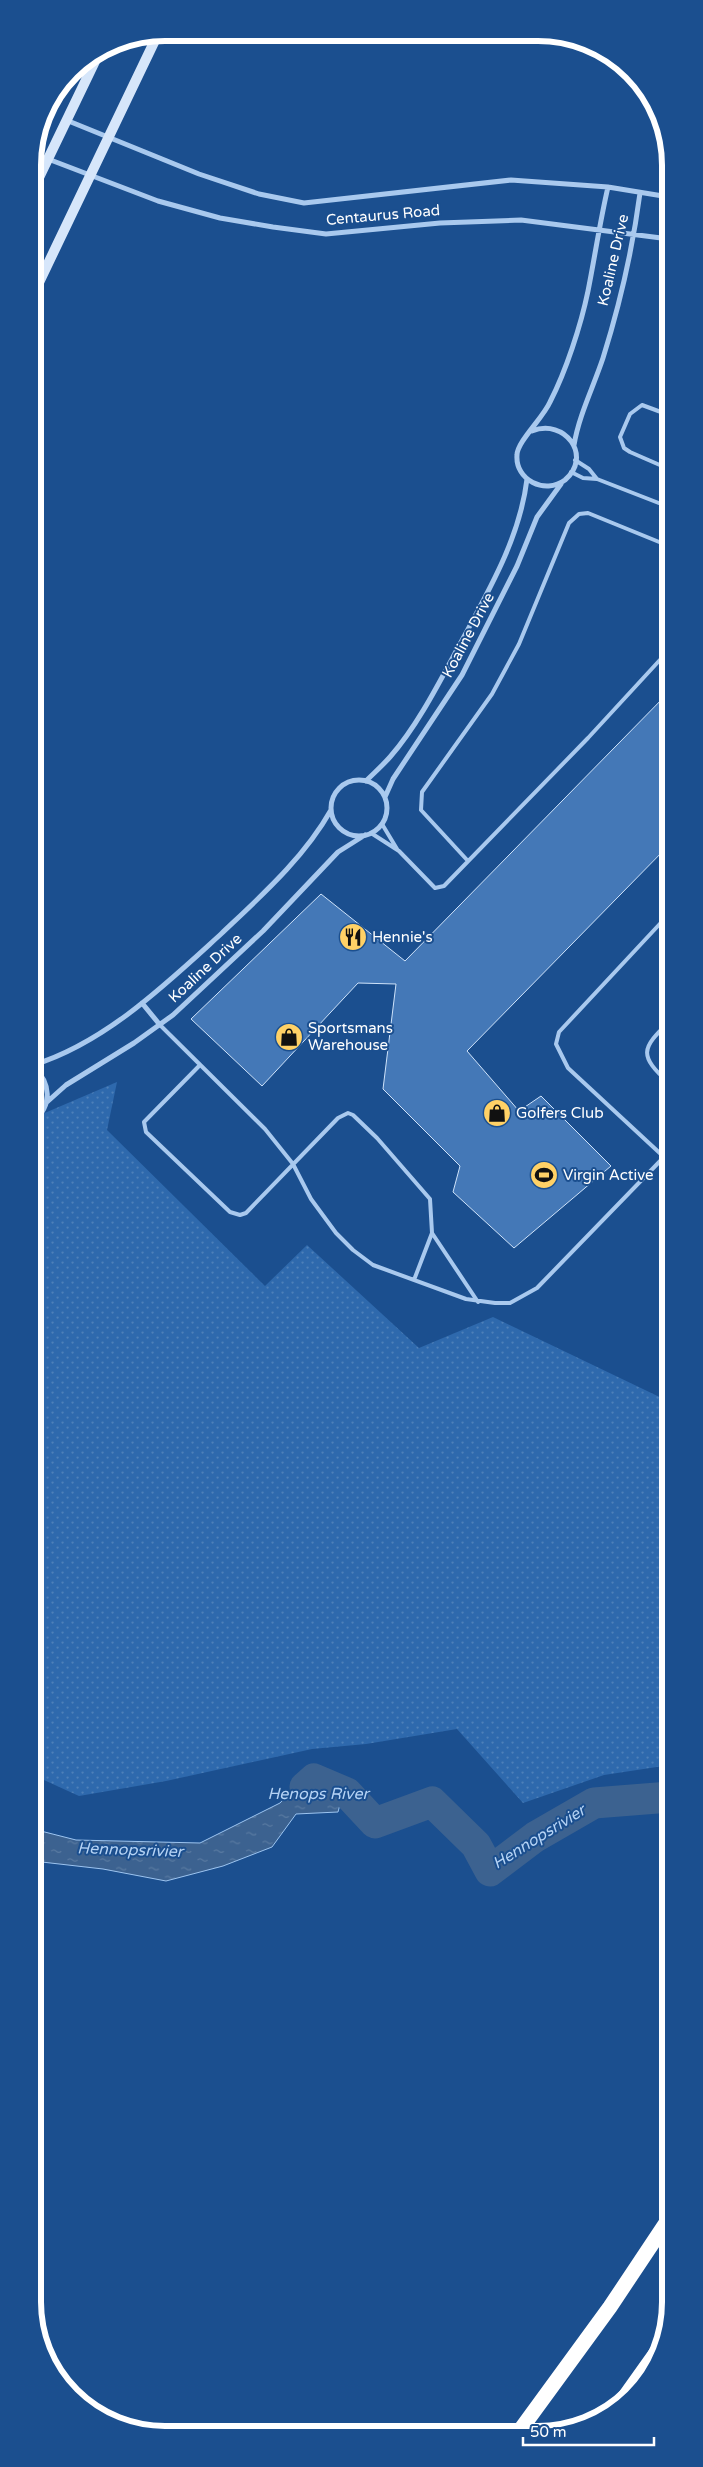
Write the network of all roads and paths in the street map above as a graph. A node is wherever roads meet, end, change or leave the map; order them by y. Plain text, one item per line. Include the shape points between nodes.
1 (154, 42) edge
2 (94, 64) edge
3 (66, 120) junction
4 (110, 136) junction
5 (48, 159) junction
6 (42, 171) edge
7 (91, 176) junction
8 (608, 187) junction
9 (640, 193) junction
10 (662, 197) edge
11 (598, 229) junction
12 (634, 235) junction
13 (662, 238) edge
14 (42, 277) edge
15 (662, 412) edge
16 (532, 431) junction
17 (574, 446) junction
18 (575, 460) junction
19 (662, 466) edge
20 (571, 472) junction
21 (527, 479) junction
22 (597, 479) junction
23 (564, 480) junction
24 (662, 504) edge
25 (662, 543) edge
26 (662, 659) edge
27 (366, 781) junction
28 (385, 797) junction
29 (331, 810) junction
30 (382, 824) junction
31 (371, 833) junction
32 (365, 835) junction
33 (398, 851) junction
34 (468, 861) junction
35 (662, 922) edge
36 (142, 1003) junction
37 (160, 1025) junction
38 (662, 1029) edge
39 (42, 1063) edge
40 (200, 1065) junction
41 (42, 1075) edge
42 (662, 1076) edge
43 (47, 1102) junction
44 (42, 1113) edge
45 (662, 1155) edge
46 (662, 1160) edge
47 (293, 1164) junction
48 (432, 1233) junction
49 (414, 1280) junction
50 (478, 1302) junction
51 (661, 2231) edge
52 (523, 2426) edge

1 - 4 main road
2 - 3 main road
3 - 4 street, Centaurus Road
3 - 5 main road
4 - 7 main road
4 - 8 street, Centaurus Road via 199,174 260,194 304,202 511,180
5 - 6 main road
5 - 7 street, Centaurus Road
7 - 11 street, Centaurus Road via 158,201 220,218 326,234 440,223 521,220
7 - 14 main road
8 - 9 street, Centaurus Road
8 - 11 street, Koaline Drive
9 - 10 street, Centaurus Road
9 - 12 street, Koaline Drive
11 - 12 street, Centaurus Road
11 - 16 street, Koaline Drive via 588,292 560,382 544,416
12 - 13 street, Centaurus Road
12 - 17 street, Koaline Drive via 603,358 577,426
15 - 19 lane via 642,405 630,414 620,437 624,448
16 - 17 street via 556,429
16 - 21 street via 519,445 517,454 517,464
17 - 18 street
18 - 20 street
18 - 22 lane
20 - 22 lane via 583,478
20 - 23 street
21 - 23 street via 546,486
21 - 27 street, Koaline Drive via 520,515 496,577 451,662 391,756
22 - 24 lane
23 - 28 street, Koaline Drive via 537,517 517,566 462,675
25 - 34 lane via 588,512 579,514 569,523 519,644 496,687 422,792 420,810
26 - 34 lane
27 - 28 street
27 - 29 street via 357,780 341,786 332,801
28 - 30 street via 387,807
29 - 32 street via 338,826 355,835
29 - 36 street, Koaline Drive via 316,836 251,905
30 - 31 street
30 - 33 lane
31 - 32 street
31 - 33 lane
32 - 37 street, Koaline Drive via 338,852 263,931
33 - 34 lane via 438,889
35 - 45 lane via 559,1032 556,1044 568,1068
36 - 37 street
36 - 39 street, Koaline Drive via 60,1057
37 - 40 lane
37 - 43 street, Koaline Drive via 66,1085
38 - 42 lane via 649,1041 647,1054
40 - 47 lane via 265,1130
40 - 47 lane via 144,1122 146,1132 230,1212 240,1215 246,1214
41 - 43 street, Koaline Drive via 48,1094
43 - 44 street, Koaline Drive
46 - 50 lane via 537,1288 510,1302
47 - 48 lane via 338,1118 348,1113 353,1115 430,1199
47 - 49 lane via 311,1199 353,1250 373,1265
48 - 49 lane
48 - 50 lane
49 - 50 lane
51 - 52 highway

